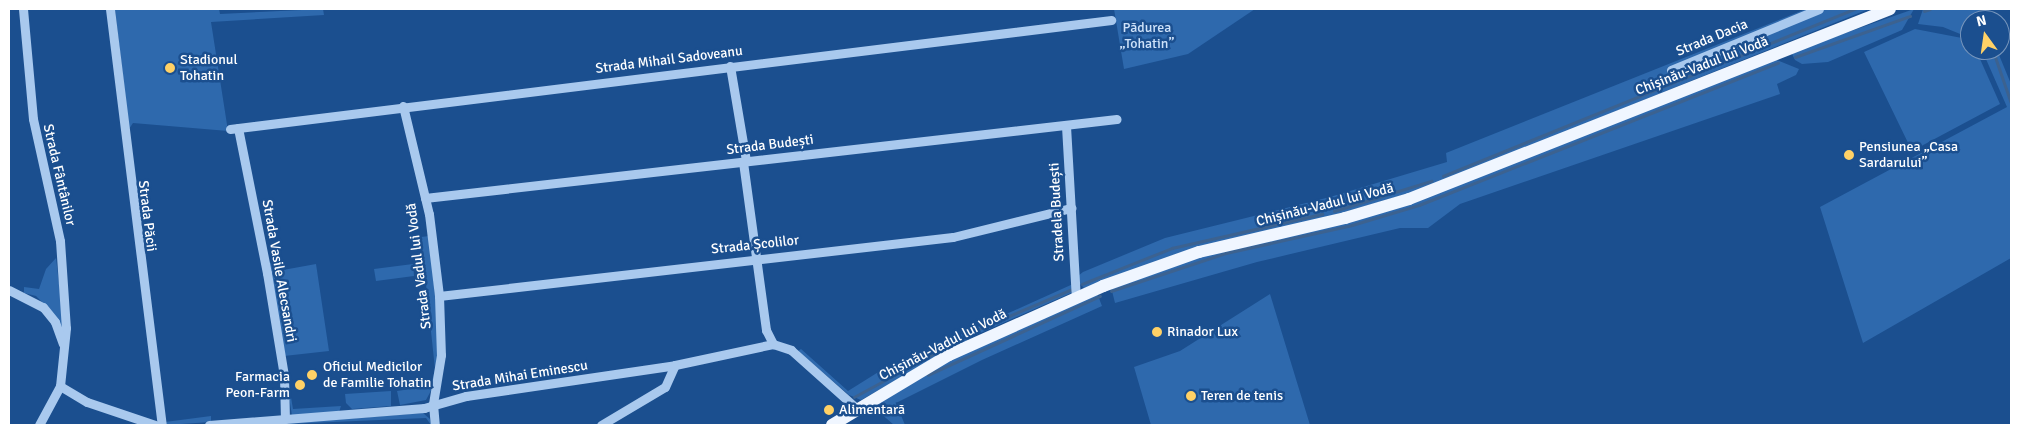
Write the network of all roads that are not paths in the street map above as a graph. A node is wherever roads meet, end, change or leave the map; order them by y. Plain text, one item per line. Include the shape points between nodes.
1 (23, 9) edge
2 (110, 9) edge
3 (1819, 9) edge
4 (1890, 9) edge
5 (1111, 20) dead end
6 (730, 66) junction
7 (1671, 70) dead end
8 (403, 106) junction
9 (1117, 119) dead end
10 (1066, 126) junction
11 (234, 129) joint
12 (745, 161) junction
13 (425, 198) junction
14 (1071, 208) junction
15 (755, 258) junction
16 (9, 290) edge
17 (439, 296) junction
18 (1076, 297) junction
19 (773, 344) junction
20 (64, 347) junction
21 (675, 365) junction
22 (60, 386) junction
23 (434, 404) junction
24 (856, 408) junction
25 (285, 419) junction
26 (39, 425) edge
27 (155, 425) edge
28 (162, 425) edge
29 (209, 425) edge
30 (435, 425) edge
31 (601, 425) edge
32 (832, 425) edge

1 - 20 street, Strada Fântânilor via 33,119 60,241
2 - 28 street, Strada Păcii
3 - 7 street, Strada Dacia
4 - 18 main road, Chișinău-Vadul lui Vodă via 1409,199 1345,218 1199,252
5 - 6 street, Strada Mihail Sadoveanu
6 - 8 street, Strada Mihail Sadoveanu
6 - 12 street
8 - 11 street, Strada Mihail Sadoveanu
8 - 13 street, Strada Vadul lui Vodă
9 - 10 street, Strada Budești
10 - 12 street, Strada Budești
10 - 14 street, Stradela Budești
11 - 25 street, Strada Vasile Alecsandri via 267,273 284,376
12 - 13 street, Strada Budești
12 - 15 street
13 - 17 street, Strada Vadul lui Vodă
14 - 15 street, Strada Școlilor via 953,237
14 - 18 street, Stradela Budești
15 - 17 street, Strada Școlilor
15 - 19 street via 766,330
16 - 20 street, Strada Fântânilor via 43,307 55,322
17 - 23 street, Strada Vadul lui Vodă via 441,356
18 - 24 main road, Chișinău-Vadul lui Vodă via 949,355
19 - 21 street, Strada Mihai Eminescu
19 - 24 street via 791,350
20 - 22 street, Strada Fântânilor
21 - 23 street, Strada Mihai Eminescu
21 - 31 street via 666,387
22 - 26 street
22 - 27 street via 87,402
23 - 25 street, Strada Mihai Eminescu
23 - 30 street, Strada Vadul lui Vodă
24 - 32 main road, Chișinău-Vadul lui Vodă
25 - 29 street, Strada Mihai Eminescu

